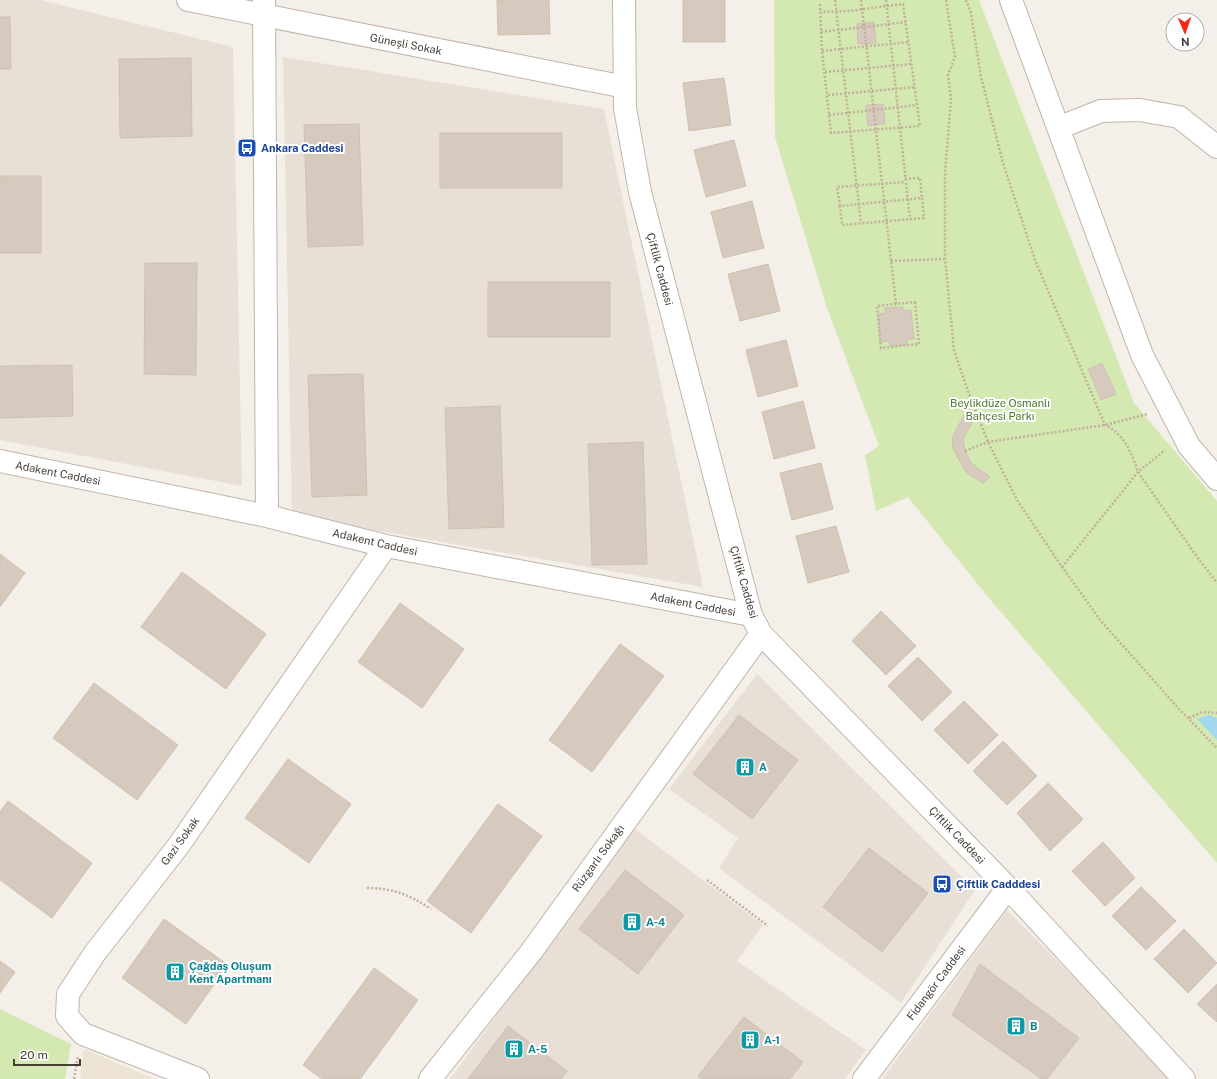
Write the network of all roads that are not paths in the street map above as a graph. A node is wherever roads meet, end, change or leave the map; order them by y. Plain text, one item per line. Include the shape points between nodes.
1 (188, 0) edge
2 (624, 0) edge
3 (1010, 0) edge
4 (264, 8) edge
5 (625, 87) junction
6 (1058, 128) junction
7 (1217, 147) edge
8 (0, 461) edge
9 (1217, 479) edge
10 (267, 516) junction
11 (386, 546) junction
12 (756, 624) junction
13 (1012, 892) junction
14 (198, 1079) edge
15 (430, 1079) edge
16 (864, 1079) edge
17 (1184, 1079) edge

1 - 4 street, Güneşli Sokak
2 - 5 street, Çiftlik Caddesi
3 - 6 street
4 - 5 street, Güneşli Sokak
4 - 10 street
5 - 12 street, Çiftlik Caddesi via 625,108 640,192
6 - 7 street via 1101,111 1140,110 1178,118
6 - 9 street via 1142,355 1189,446
8 - 10 street, Adakent Caddesi
10 - 11 street, Adakent Caddesi
11 - 12 street, Adakent Caddesi
11 - 14 street, Gazi Sokak via 179,845 68,994 67,1016 84,1034
12 - 13 street, Çiftlik Caddesi
12 - 15 street, Rüzgarlı Sokağı via 531,952
13 - 16 street, Fidangör Caddesi via 1002,897
13 - 17 street, Çiftlik Caddesi

